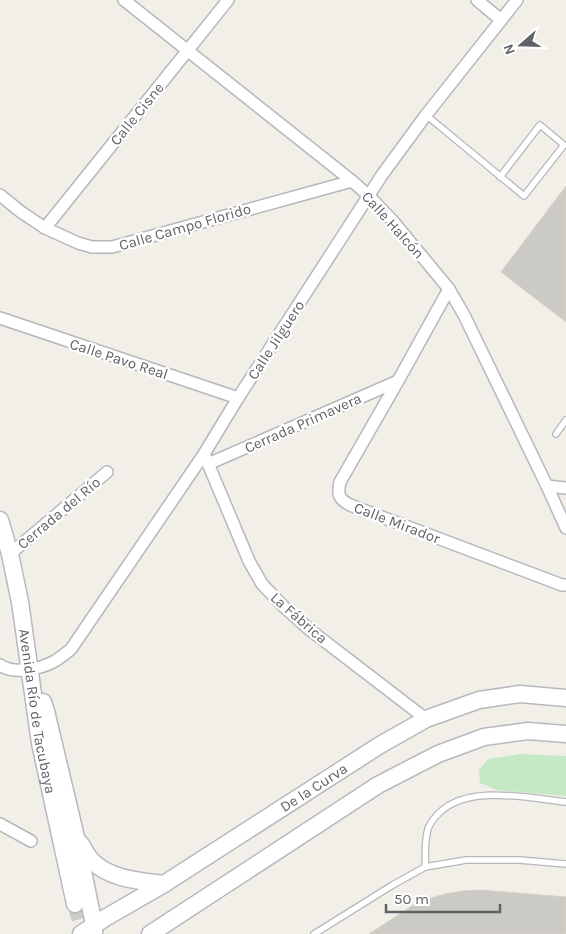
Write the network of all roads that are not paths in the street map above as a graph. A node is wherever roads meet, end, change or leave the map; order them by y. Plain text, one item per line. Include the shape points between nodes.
1 (124, 0) edge
2 (228, 0) edge
3 (477, 0) edge
4 (517, 0) edge
5 (501, 20) junction
6 (188, 50) junction
7 (426, 115) junction
8 (500, 177) junction
9 (352, 180) junction
10 (0, 195) edge
11 (369, 196) junction
12 (45, 228) junction
13 (449, 289) junction
14 (0, 318) edge
15 (398, 381) junction
16 (238, 398) junction
17 (566, 420) edge
18 (556, 434) dead end
19 (206, 459) junction
20 (107, 472) dead end
21 (547, 486) junction
22 (566, 488) edge
23 (0, 520) edge
24 (566, 528) edge
25 (10, 554) junction
26 (566, 585) edge
27 (0, 665) edge
28 (30, 670) junction
29 (566, 698) edge
30 (426, 719) junction
31 (566, 734) edge
32 (566, 802) edge
33 (0, 824) edge
34 (76, 837) junction
35 (30, 842) dead end
36 (566, 864) edge
37 (425, 867) junction
38 (164, 884) junction
39 (75, 904) tunnel mouth
40 (90, 931) edge
41 (157, 931) edge
42 (314, 934) edge

1 - 6 street, Calle Halcón
2 - 6 street, Calle Cisne
3 - 5 street
4 - 5 street, Calle Jilguero
5 - 7 street, Calle Jilguero
6 - 9 street, Calle Halcón
6 - 12 street, Calle Cisne
7 - 8 lane
7 - 11 street, Calle Jilguero
8 - 8 lane via 524,196 564,145 540,125
9 - 11 street, Calle Halcón
9 - 12 street, Calle Campo Florido via 112,247 92,247
10 - 12 street, Calle Campo Florido
11 - 13 street, Calle Halcón
11 - 16 street, Calle Jilguero
13 - 15 street, Calle Mirador
13 - 21 street, Calle Halcón
14 - 16 street, Calle Pavo Real
15 - 19 street, Cerrada Primavera
15 - 26 street, Calle Mirador via 340,482 338,490 343,502
16 - 19 street, Calle Jilguero
17 - 18 lane
19 - 28 street, Calle Jilguero via 71,649 54,662
19 - 30 street, La Fábrica via 262,584 310,630
20 - 25 street, Cerrada del Río
21 - 22 street
21 - 24 street, Calle Halcón
23 - 25 main road, Avenida Río de Tacubaya
25 - 28 main road, Avenida Río de Tacubaya
27 - 28 street via 14,670
28 - 34 main road via 46,711
28 - 39 main road, Avenida Río de Tacubaya via 40,743
29 - 30 main road, De la Curva via 520,694 479,700
30 - 38 main road, De la Curva via 380,745
31 - 41 main road via 528,731 484,738 438,754 378,785
32 - 37 lane via 479,795 461,799 447,806 428,827
33 - 35 street
34 - 38 main road via 101,868 135,880
34 - 40 main road
36 - 37 lane via 466,860
37 - 42 lane
38 - 40 main road, De la Curva

